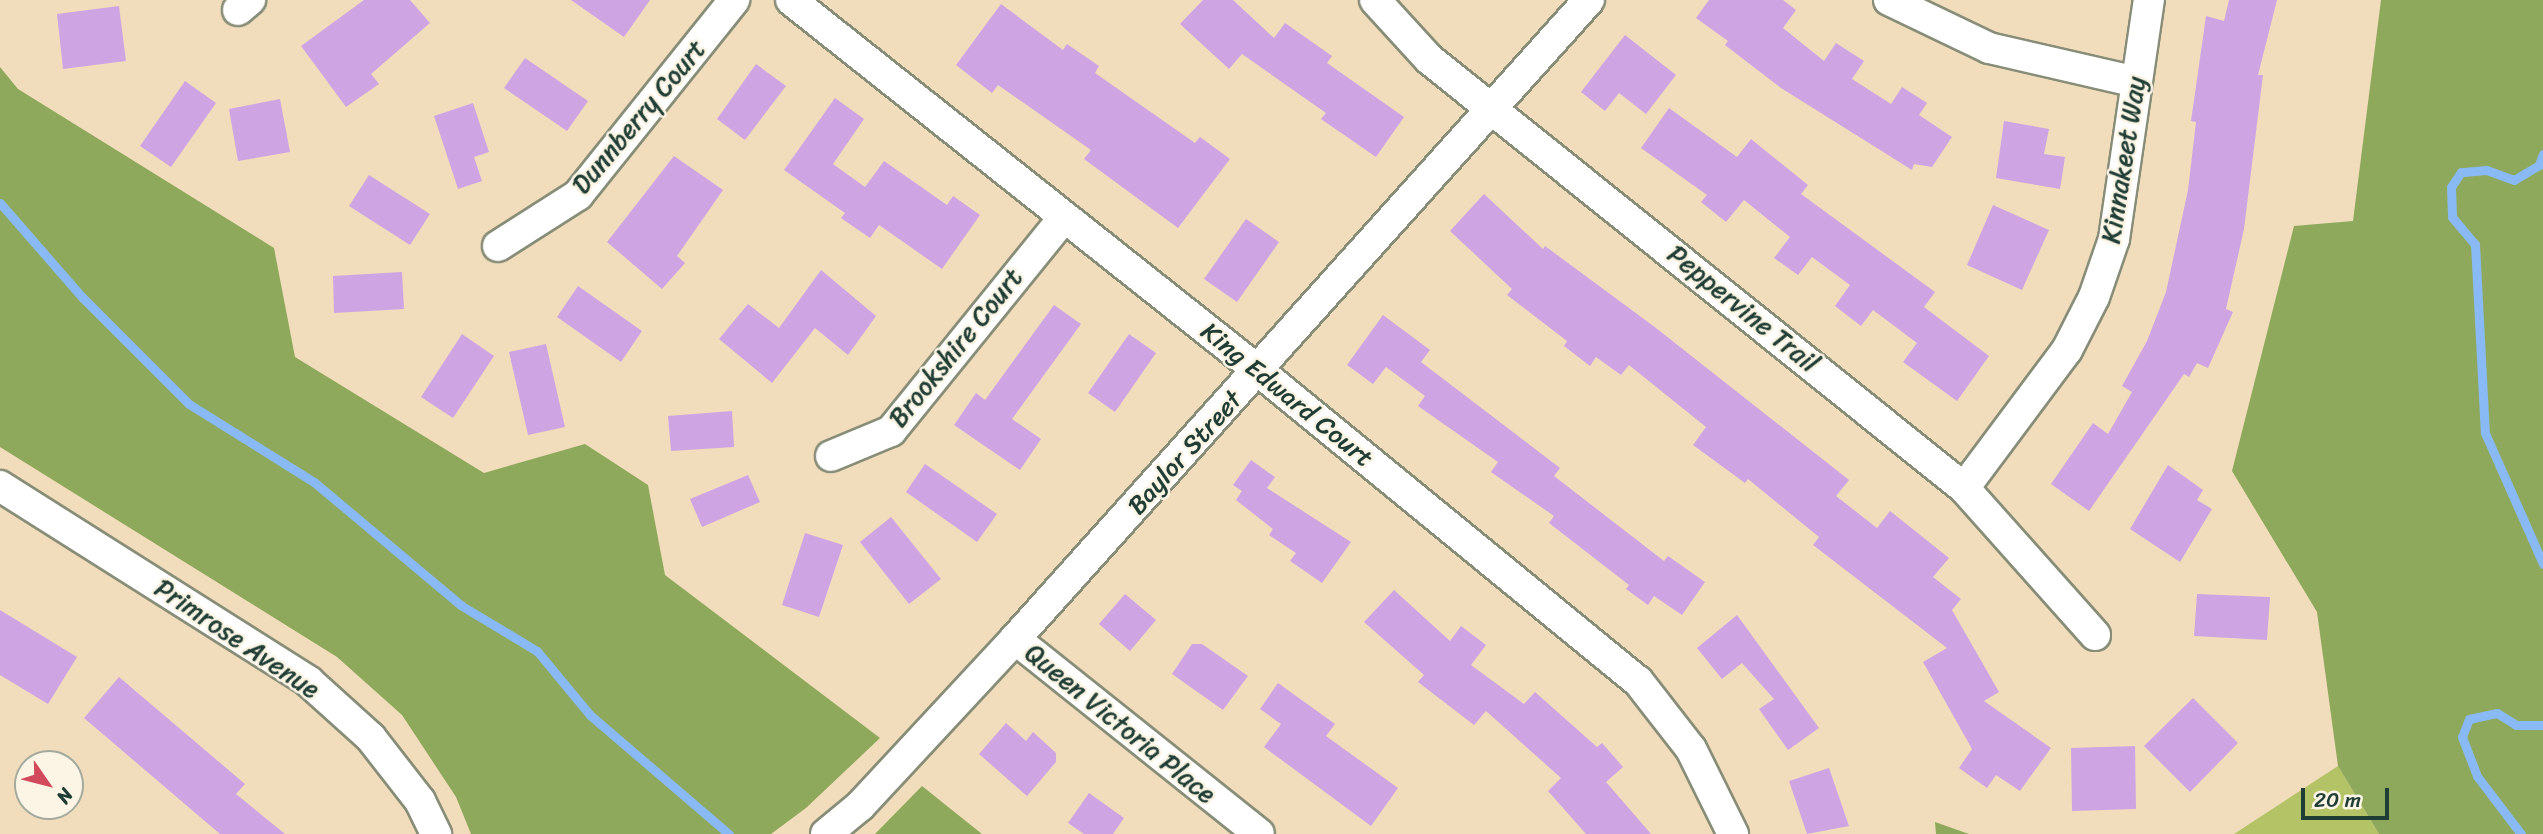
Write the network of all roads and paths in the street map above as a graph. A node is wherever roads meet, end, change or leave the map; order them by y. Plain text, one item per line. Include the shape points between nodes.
1 (734, 0) edge
2 (791, 0) edge
3 (1375, 0) edge
4 (1589, 0) edge
5 (1889, 0) edge
6 (2149, 0) edge
7 (2136, 82) junction
8 (1492, 106) junction
9 (1064, 217) junction
10 (498, 246) dead end
11 (1259, 372) junction
12 (831, 456) dead end
13 (0, 486) edge
14 (1964, 488) junction
15 (2095, 635) dead end
16 (1015, 639) junction
17 (436, 834) edge
18 (826, 834) edge
19 (1259, 834) edge
20 (1733, 834) edge

1 - 10 street, Dunnberry Court via 578,195
2 - 9 street, King Edward Court
3 - 8 street, Peppervine Trail via 1429,59
4 - 8 street, Baylor Street
5 - 7 street via 1989,48
6 - 7 street, Kinnakeet Way
7 - 14 street, Kinnakeet Way via 2114,239 2094,297 2067,350
8 - 11 street, Baylor Street
8 - 14 street, Peppervine Trail
9 - 11 street, King Edward Court
9 - 12 street, Brookshire Court via 891,432
11 - 16 street, Baylor Street
11 - 20 street, King Edward Court via 1638,681 1691,749
13 - 17 street, Primrose Avenue via 308,681 371,738 420,802
14 - 15 street, Peppervine Trail
16 - 18 street, Baylor Street via 860,806
16 - 19 street, Queen Victoria Place

